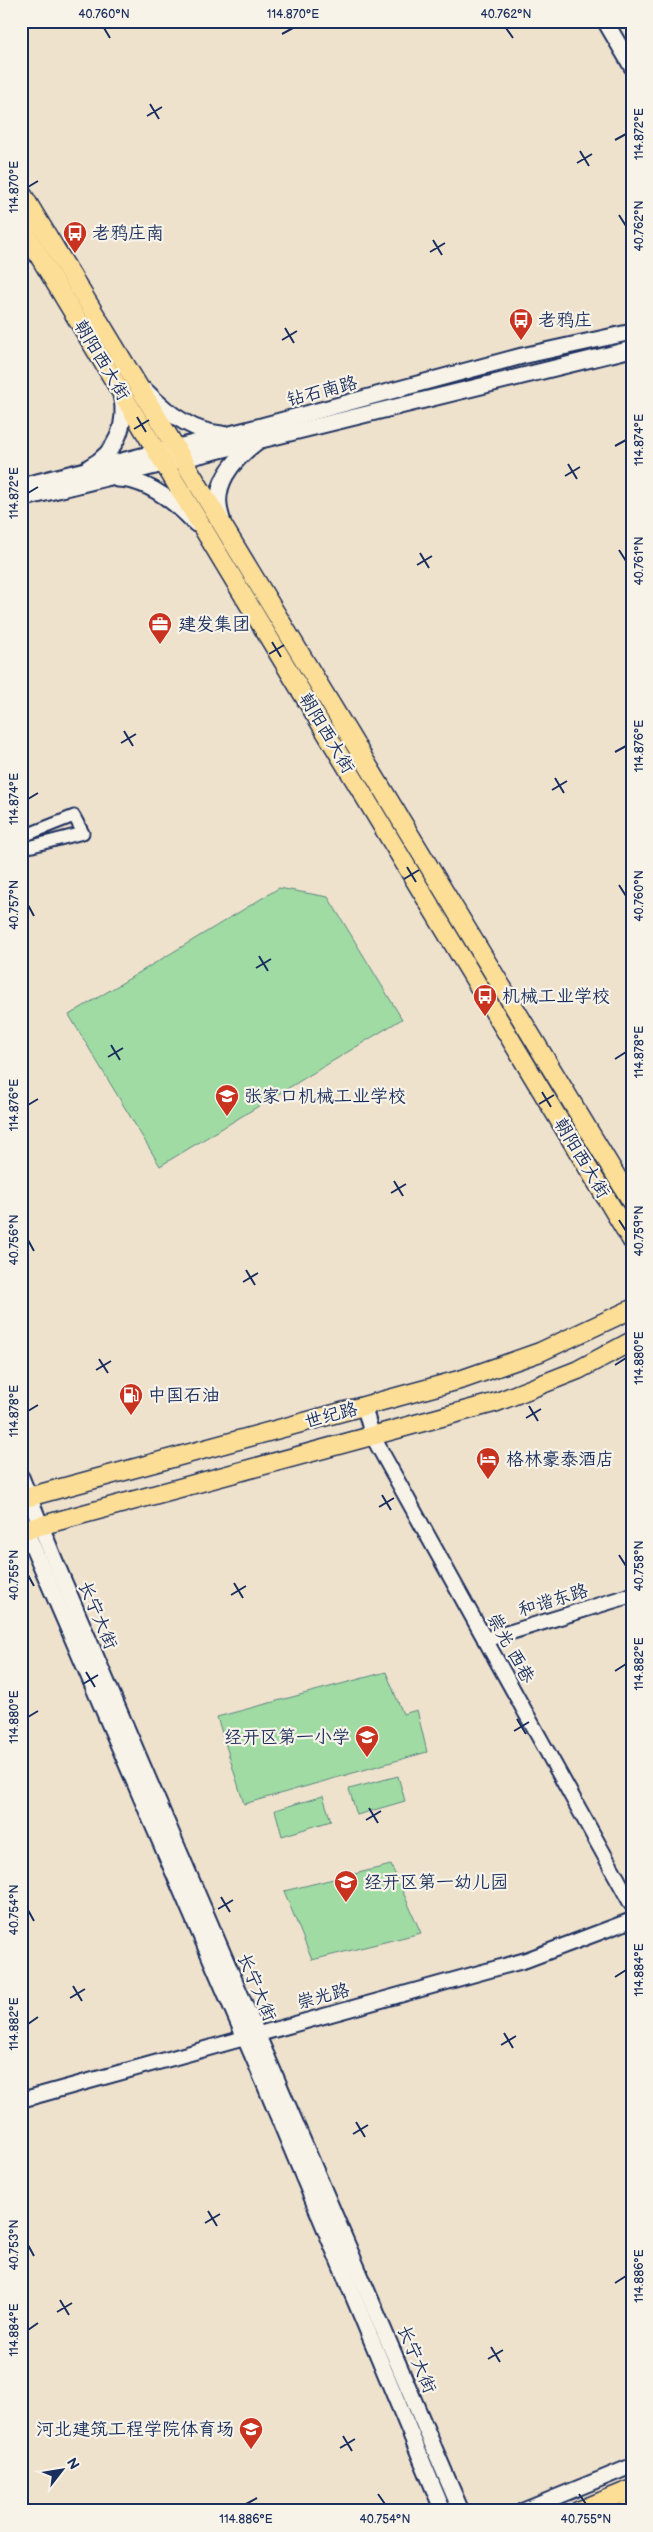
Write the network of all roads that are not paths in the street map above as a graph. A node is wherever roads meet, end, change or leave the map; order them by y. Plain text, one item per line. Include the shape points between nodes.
1 (605, 21) edge
2 (632, 67) edge
3 (21, 192) edge
4 (21, 226) edge
5 (632, 332) edge
6 (632, 348) edge
7 (137, 383) junction
8 (120, 390) junction
9 (231, 434) junction
10 (260, 440) junction
11 (180, 453) junction
12 (161, 458) junction
13 (82, 471) junction
14 (103, 478) junction
15 (21, 486) edge
16 (21, 499) edge
17 (225, 528) junction
18 (210, 539) junction
19 (21, 837) edge
20 (21, 850) edge
21 (632, 1202) edge
22 (632, 1241) edge
23 (632, 1309) edge
24 (632, 1342) edge
25 (364, 1406) junction
26 (372, 1435) junction
27 (21, 1478) edge
28 (25, 1498) edge
29 (27, 1526) edge
30 (632, 1595) edge
31 (485, 1640) junction
32 (632, 1905) edge
33 (632, 1920) edge
34 (251, 2035) junction
35 (21, 2100) edge
36 (632, 2466) edge
37 (632, 2489) edge
38 (632, 2508) edge
39 (443, 2511) edge
40 (461, 2511) edge
41 (522, 2511) edge
42 (578, 2511) edge
43 (625, 2511) edge

1 - 2 main road
3 - 7 main road, 朝阳西大街
4 - 8 main road, 朝阳西大街
5 - 9 main road, 钻石南路 via 522,356
6 - 10 main road, 钻石南路
7 - 9 main road via 158,404 187,424 211,433
7 - 11 main road, 朝阳西大街
8 - 12 main road, 朝阳西大街
8 - 13 main road via 124,424 102,458
9 - 11 main road, 钻石南路
10 - 11 main road, 钻石南路
10 - 17 main road via 233,462 218,491 218,508
11 - 12 main road, 钻石南路
11 - 17 main road, 朝阳西大街
12 - 13 main road, 钻石南路
12 - 14 main road, 钻石南路
12 - 18 main road, 朝阳西大街
13 - 15 main road, 钻石南路
14 - 16 main road, 钻石南路
14 - 18 main road via 133,480 145,485 178,507
17 - 21 main road, 朝阳西大街
18 - 22 main road, 朝阳西大街
19 - 20 street via 74,816 83,833
23 - 25 main road, 世纪路 via 504,1366
24 - 26 main road, 世纪路 via 578,1370 497,1402
25 - 26 street, 崇光 西巷
25 - 28 main road, 世纪路
26 - 29 main road, 世纪路
26 - 31 street, 崇光 西巷
27 - 28 main road, 长宁大街
28 - 29 main road, 长宁大街
29 - 34 main road, 长宁大街
30 - 31 street, 和谐东路
31 - 32 street, 崇光 西巷
33 - 34 street, 崇光路 via 526,1960
34 - 35 street, 崇光路
34 - 39 main road, 长宁大街
34 - 40 main road, 长宁大街
36 - 41 street
37 - 42 main road
38 - 43 main road

